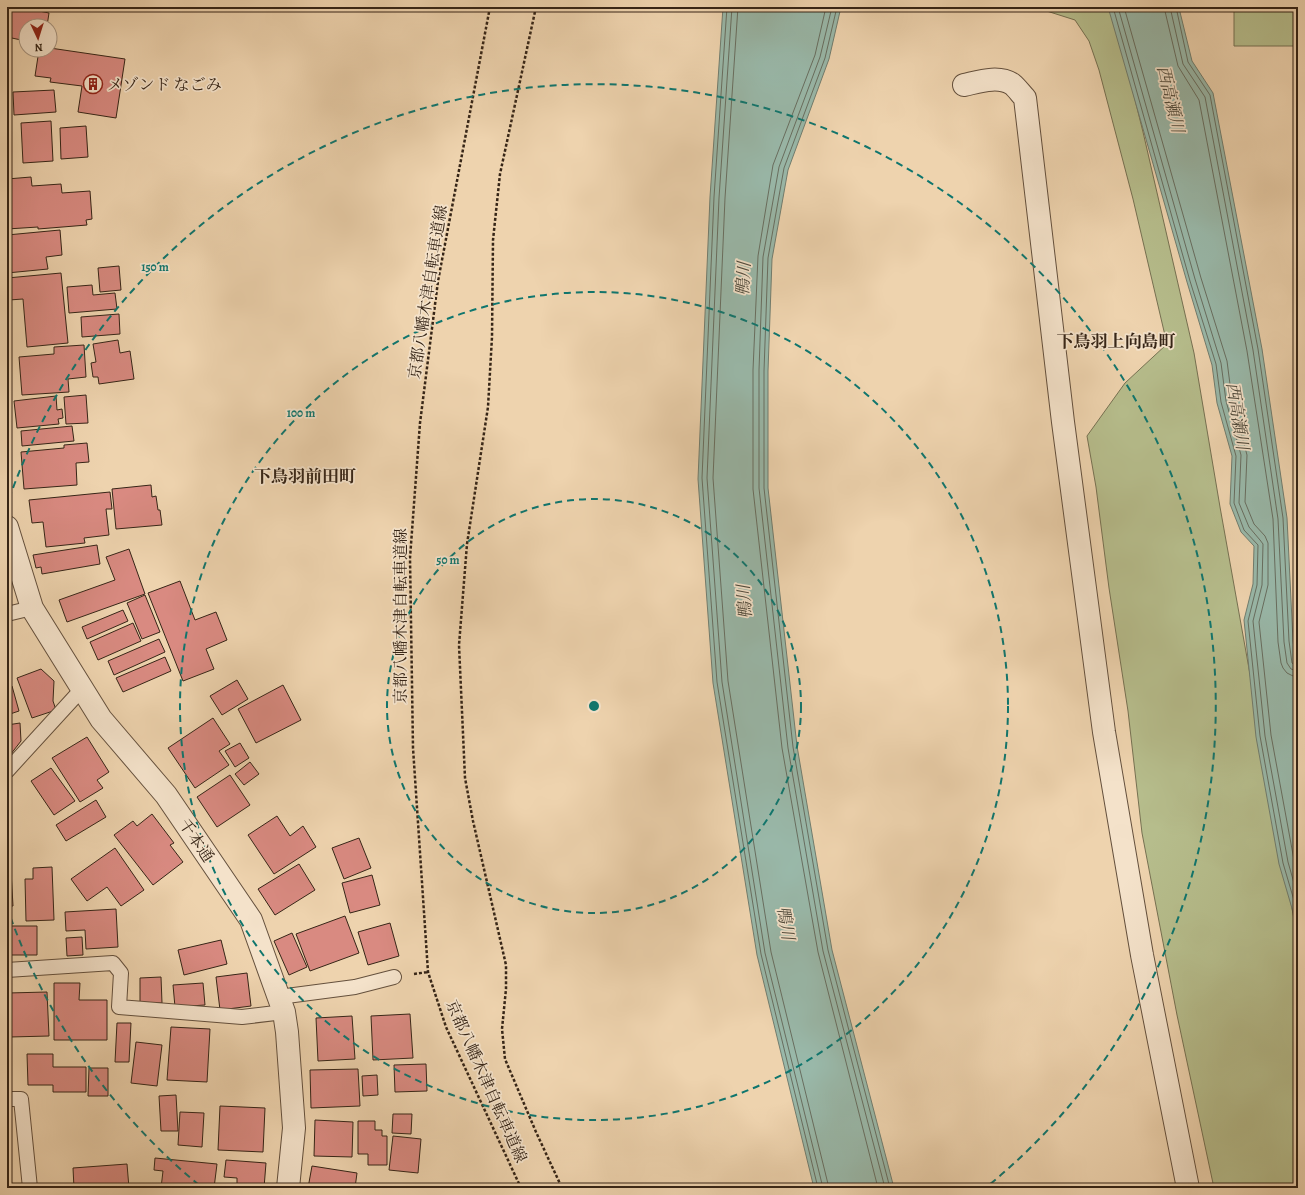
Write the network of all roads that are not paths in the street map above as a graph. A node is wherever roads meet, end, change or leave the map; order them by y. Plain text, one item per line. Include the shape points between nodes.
1 (964, 85) dead end
2 (7, 527) edge
3 (32, 608) junction
4 (7, 614) edge
5 (82, 689) junction
6 (7, 771) edge
7 (7, 970) edge
8 (394, 977) dead end
9 (282, 1004) junction
10 (7, 1099) edge
11 (30, 1188) edge
12 (288, 1188) edge
13 (1188, 1188) edge

1 - 13 street via 983,80 999,80 1011,84 1025,98 1063,422 1104,732 1142,955
2 - 3 street, 千本通
3 - 4 lane
3 - 5 street, 千本通
5 - 6 lane
5 - 9 street, 千本通 via 101,719 166,795 251,920
7 - 9 lane via 113,963 121,973 118,1007 242,1017
8 - 9 lane
9 - 12 street, 千本通 via 287,1032 294,1128
10 - 11 lane via 22,1099

